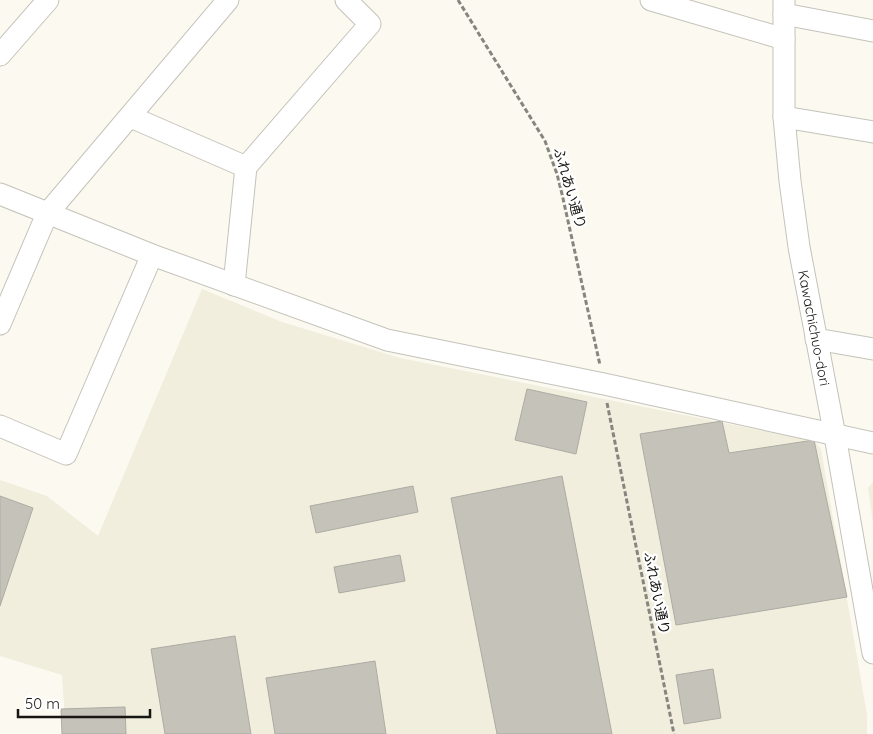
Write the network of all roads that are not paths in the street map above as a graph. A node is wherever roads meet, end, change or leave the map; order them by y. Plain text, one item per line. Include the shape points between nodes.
1 (48, 0) edge
2 (228, 0) edge
3 (346, 0) edge
4 (652, 0) edge
5 (784, 7) edge
6 (873, 31) edge
7 (784, 39) junction
8 (0, 56) edge
9 (131, 117) junction
10 (784, 117) junction
11 (873, 132) edge
12 (246, 167) junction
13 (0, 194) edge
14 (47, 214) junction
15 (152, 255) junction
16 (234, 285) junction
17 (0, 324) edge
18 (816, 338) junction
19 (873, 349) edge
20 (0, 426) edge
21 (835, 436) junction
22 (873, 443) edge
23 (873, 653) edge

1 - 8 street
2 - 9 street
3 - 12 street via 370,24
4 - 7 street
5 - 6 street
5 - 7 street, Kawachichuo-dori
7 - 10 street, Kawachichuo-dori
9 - 12 street
9 - 14 street
10 - 11 street
10 - 18 street, Kawachichuo-dori via 798,238
12 - 16 street
13 - 14 street
14 - 15 street
14 - 17 street
15 - 16 street
15 - 20 street via 66,454
16 - 21 street via 387,340
18 - 19 street
18 - 21 street, Kawachichuo-dori
21 - 22 street
21 - 23 street, Kawachichuo-dori

